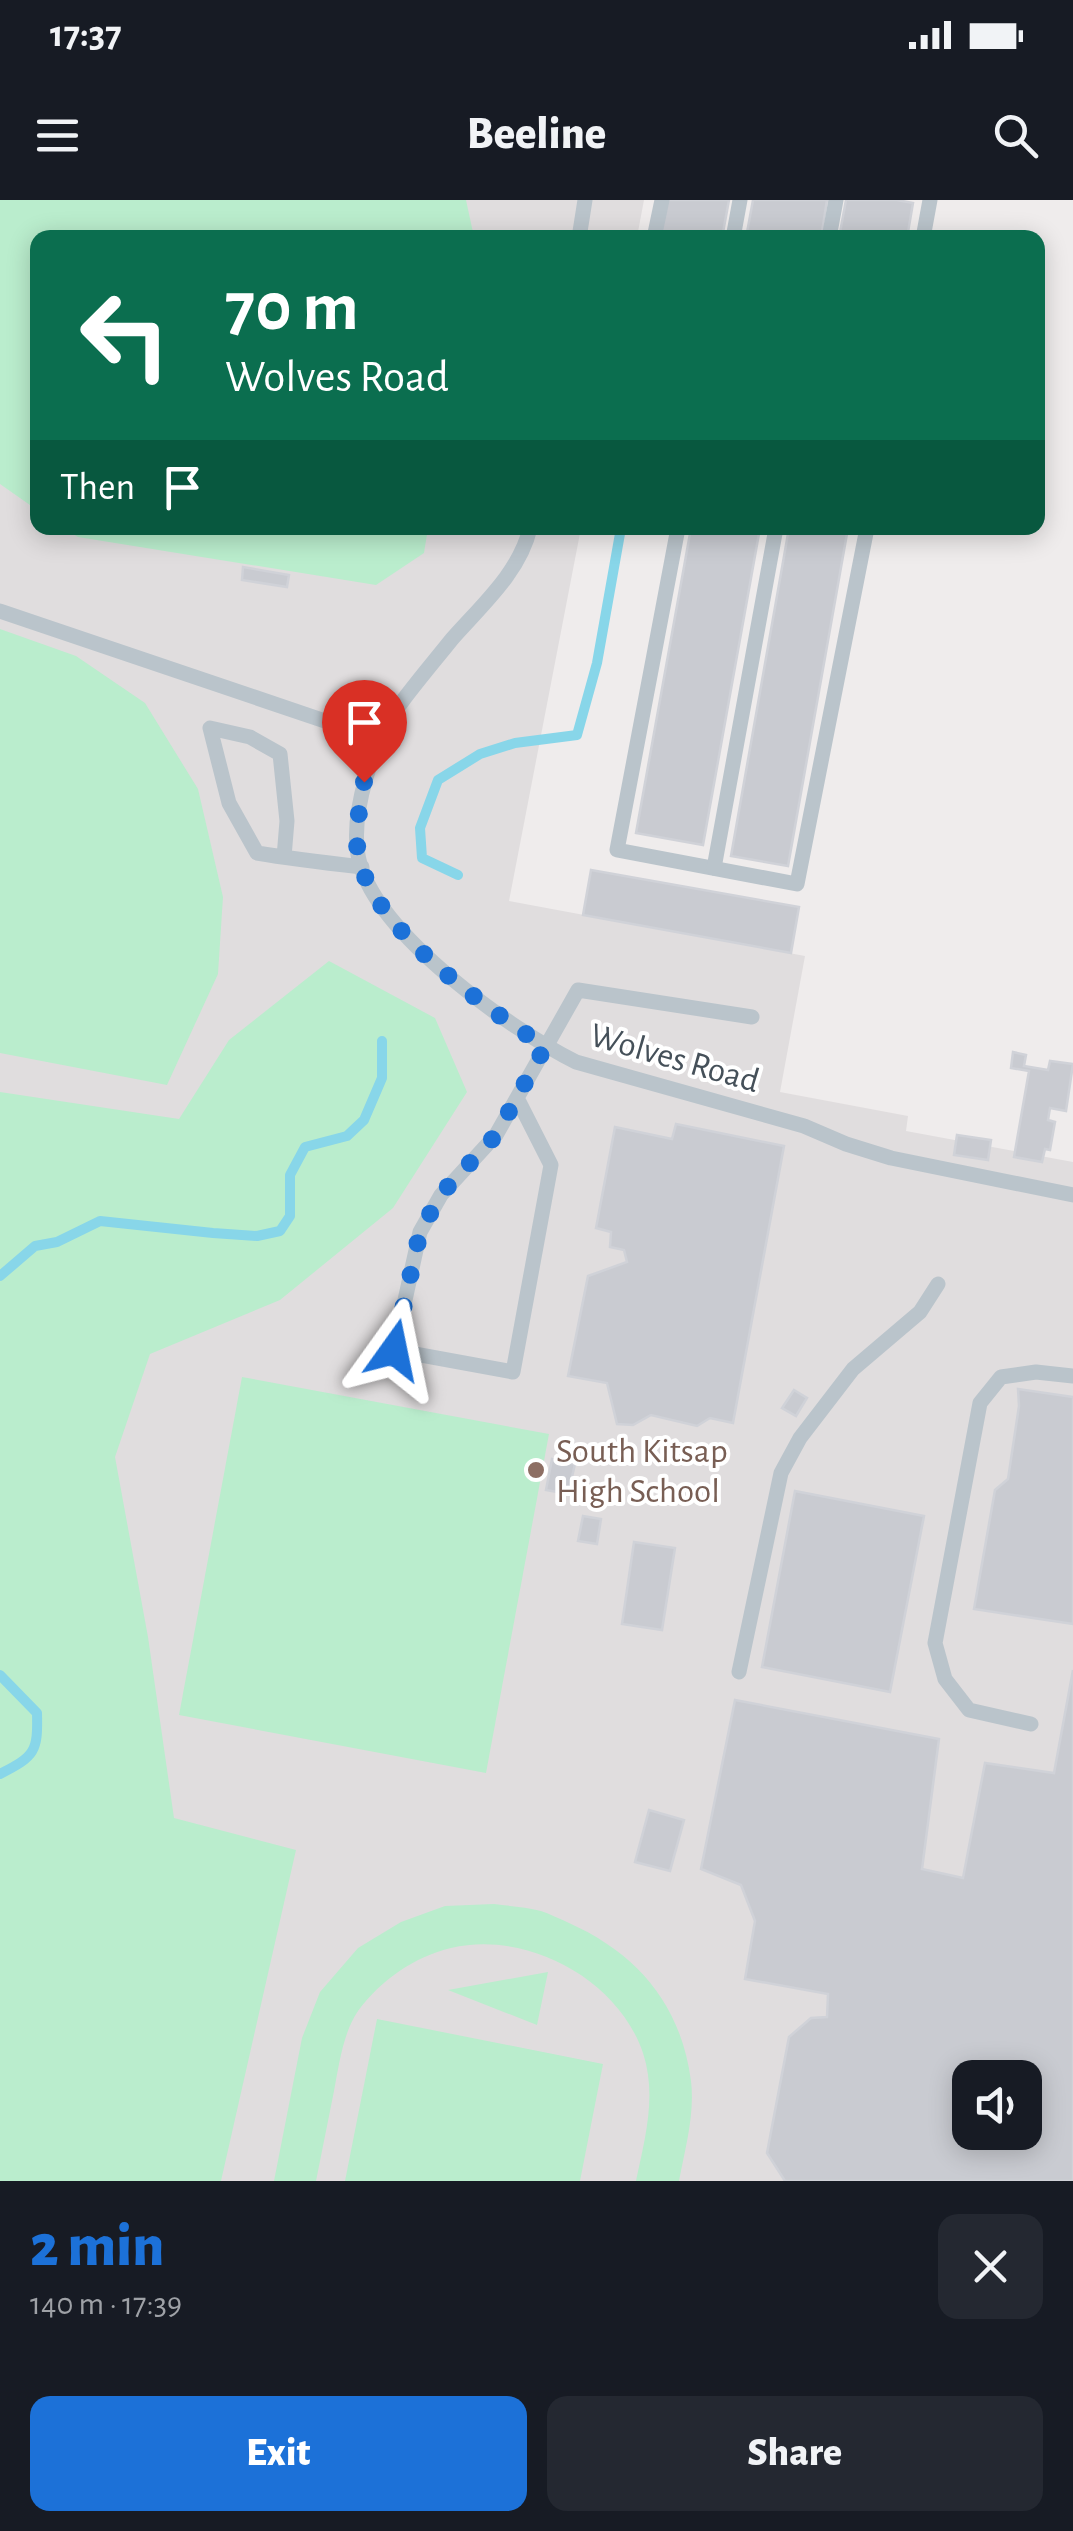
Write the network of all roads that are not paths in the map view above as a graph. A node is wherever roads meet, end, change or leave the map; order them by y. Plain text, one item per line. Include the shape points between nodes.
1 (585, 200) edge
2 (662, 200) edge
3 (740, 200) edge
4 (836, 200) edge
5 (930, 200) edge
6 (580, 230) edge
7 (656, 230) edge
8 (734, 230) edge
9 (830, 230) edge
10 (924, 230) edge
11 (528, 535) edge
12 (677, 535) edge
13 (775, 535) edge
14 (866, 535) edge
15 (0, 612) edge
16 (378, 739) junction
17 (284, 857) junction
18 (362, 867) junction
19 (714, 868) junction
20 (752, 1017) dead end
21 (545, 1047) junction
22 (516, 1098) junction
23 (1073, 1194) edge
24 (938, 1284) dead end
25 (1073, 1376) edge
26 (739, 1672) dead end
27 (1031, 1724) dead end

1 - 6 lane
2 - 7 lane
3 - 8 lane
4 - 9 lane
5 - 10 lane
11 - 16 lane, Wolves Road via 519,559
12 - 19 lane via 617,850
13 - 19 lane
14 - 19 lane via 798,884
15 - 16 lane
16 - 18 lane, Wolves Road via 357,838
17 - 17 lane via 257,853 229,803 210,728 250,737 280,754
17 - 18 lane
18 - 21 lane, Wolves Road via 398,927 467,992
20 - 21 lane via 578,990
21 - 22 lane
21 - 23 lane, Wolves Road via 891,1158
22 - 22 lane via 551,1165 513,1372 394,1350 420,1232 441,1194 496,1135
24 - 26 lane via 920,1312 853,1368 782,1473
25 - 27 lane via 1036,1372 1001,1378 980,1403 935,1643 945,1679 969,1710

